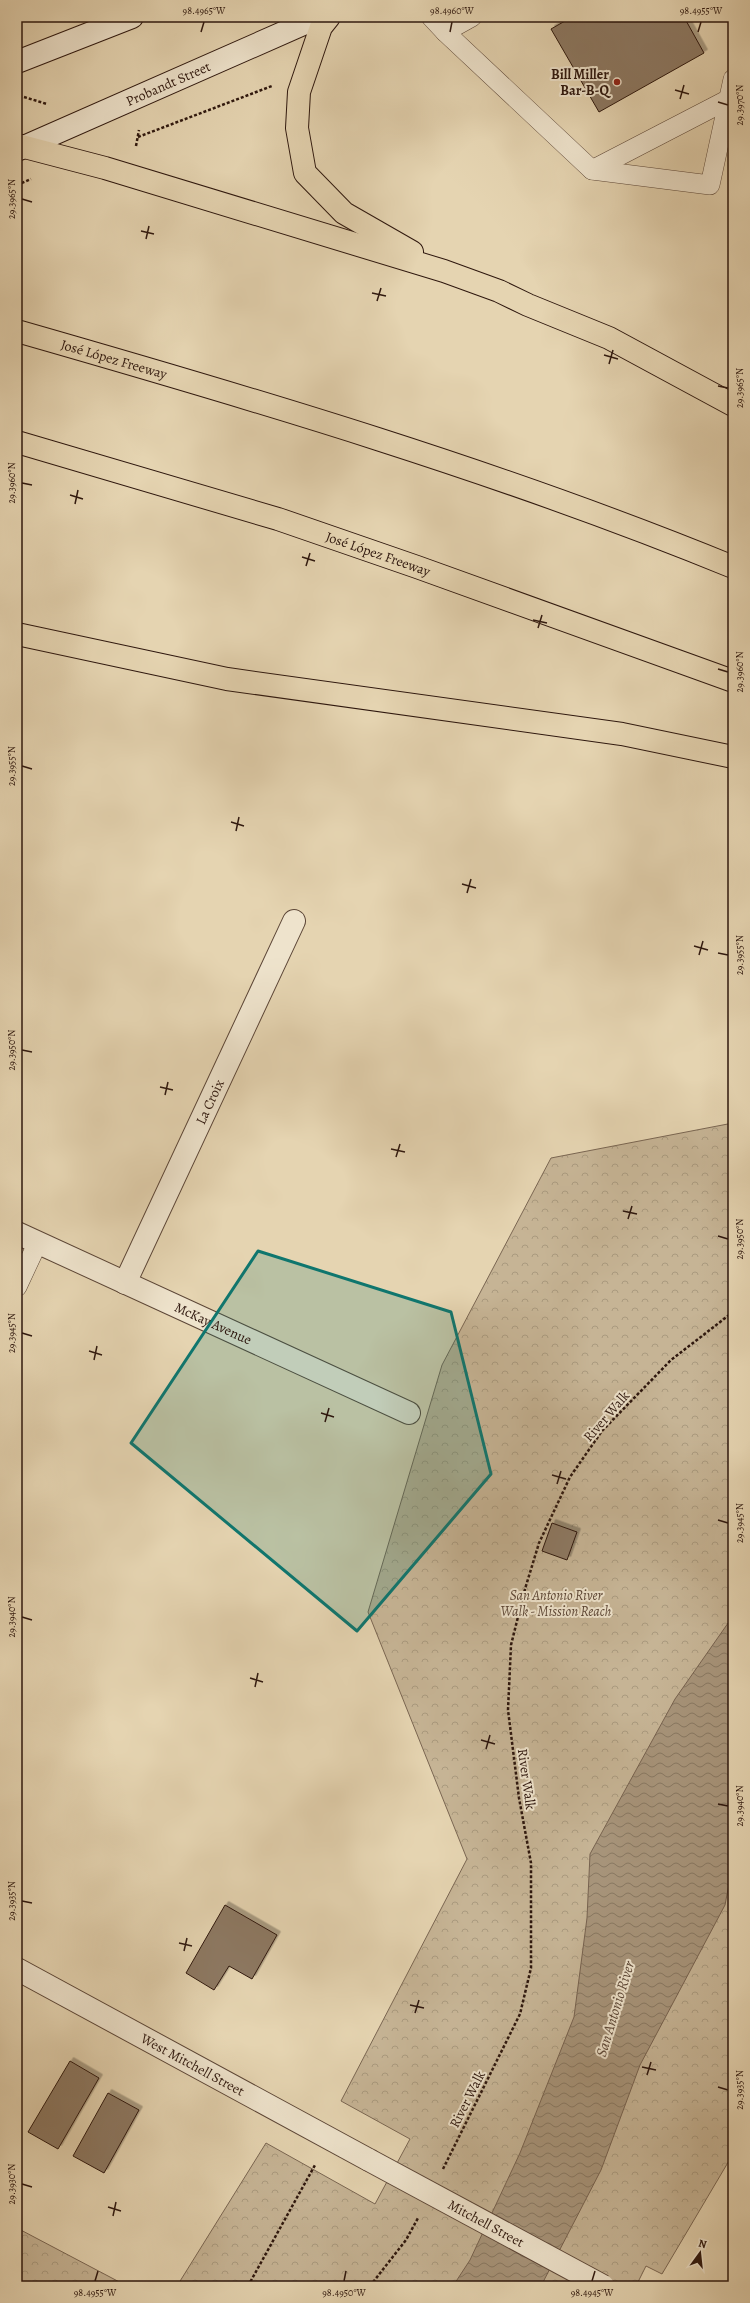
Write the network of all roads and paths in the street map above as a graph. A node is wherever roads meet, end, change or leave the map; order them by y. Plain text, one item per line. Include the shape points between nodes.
1 (132, 17) edge
2 (319, 17) edge
3 (329, 17) edge
4 (431, 17) edge
5 (472, 17) edge
6 (445, 32) junction
7 (17, 62) edge
8 (733, 79) edge
9 (279, 83) dead end
10 (24, 98) dead end
11 (729, 99) junction
12 (49, 105) dead end
13 (139, 130) dead end
14 (138, 137) junction
15 (136, 146) dead end
16 (20, 147) edge
17 (592, 170) junction
18 (444, 271) junction
19 (17, 331) edge
20 (733, 404) edge
21 (17, 442) edge
22 (733, 567) edge
23 (17, 634) edge
24 (733, 681) edge
25 (733, 757) edge
26 (294, 921) dead end
27 (17, 1233) edge
28 (38, 1242) junction
29 (125, 1283) junction
30 (17, 1287) edge
31 (733, 1312) edge
32 (409, 1413) dead end
33 (17, 1970) edge
34 (369, 2160) joint
35 (315, 2165) dead end
36 (442, 2171) dead end
37 (420, 2212) dead end
38 (248, 2286) edge
39 (370, 2286) edge
40 (603, 2286) edge

1 - 7 street
2 - 16 street, Probandt Street
3 - 18 highway via 321,27 299,92 297,128 305,173 344,212
4 - 6 lane
5 - 6 lane
6 - 17 lane
8 - 11 lane
9 - 14 path
10 - 12 path
11 - 17 lane
11 - 17 lane via 710,185
13 - 14 path
14 - 15 path
16 - 18 highway via 113,171
18 - 20 highway via 499,291 609,338
19 - 22 highway, José López Freeway via 392,444 644,531
21 - 24 highway, José López Freeway via 278,520 417,567
23 - 25 highway via 227,679 622,734
26 - 29 street, La Croix
27 - 28 street, McKay Avenue
28 - 29 street, McKay Avenue
28 - 30 lane
29 - 32 street, McKay Avenue
31 - 36 path, River Walk via 671,1360 602,1431 570,1478 539,1544 511,1645 508,1710 519,1798 531,1863 531,1968 520,2014
33 - 34 street, West Mitchell Street
34 - 40 street, Mitchell Street, bridge
35 - 38 path
37 - 39 path via 406,2240

